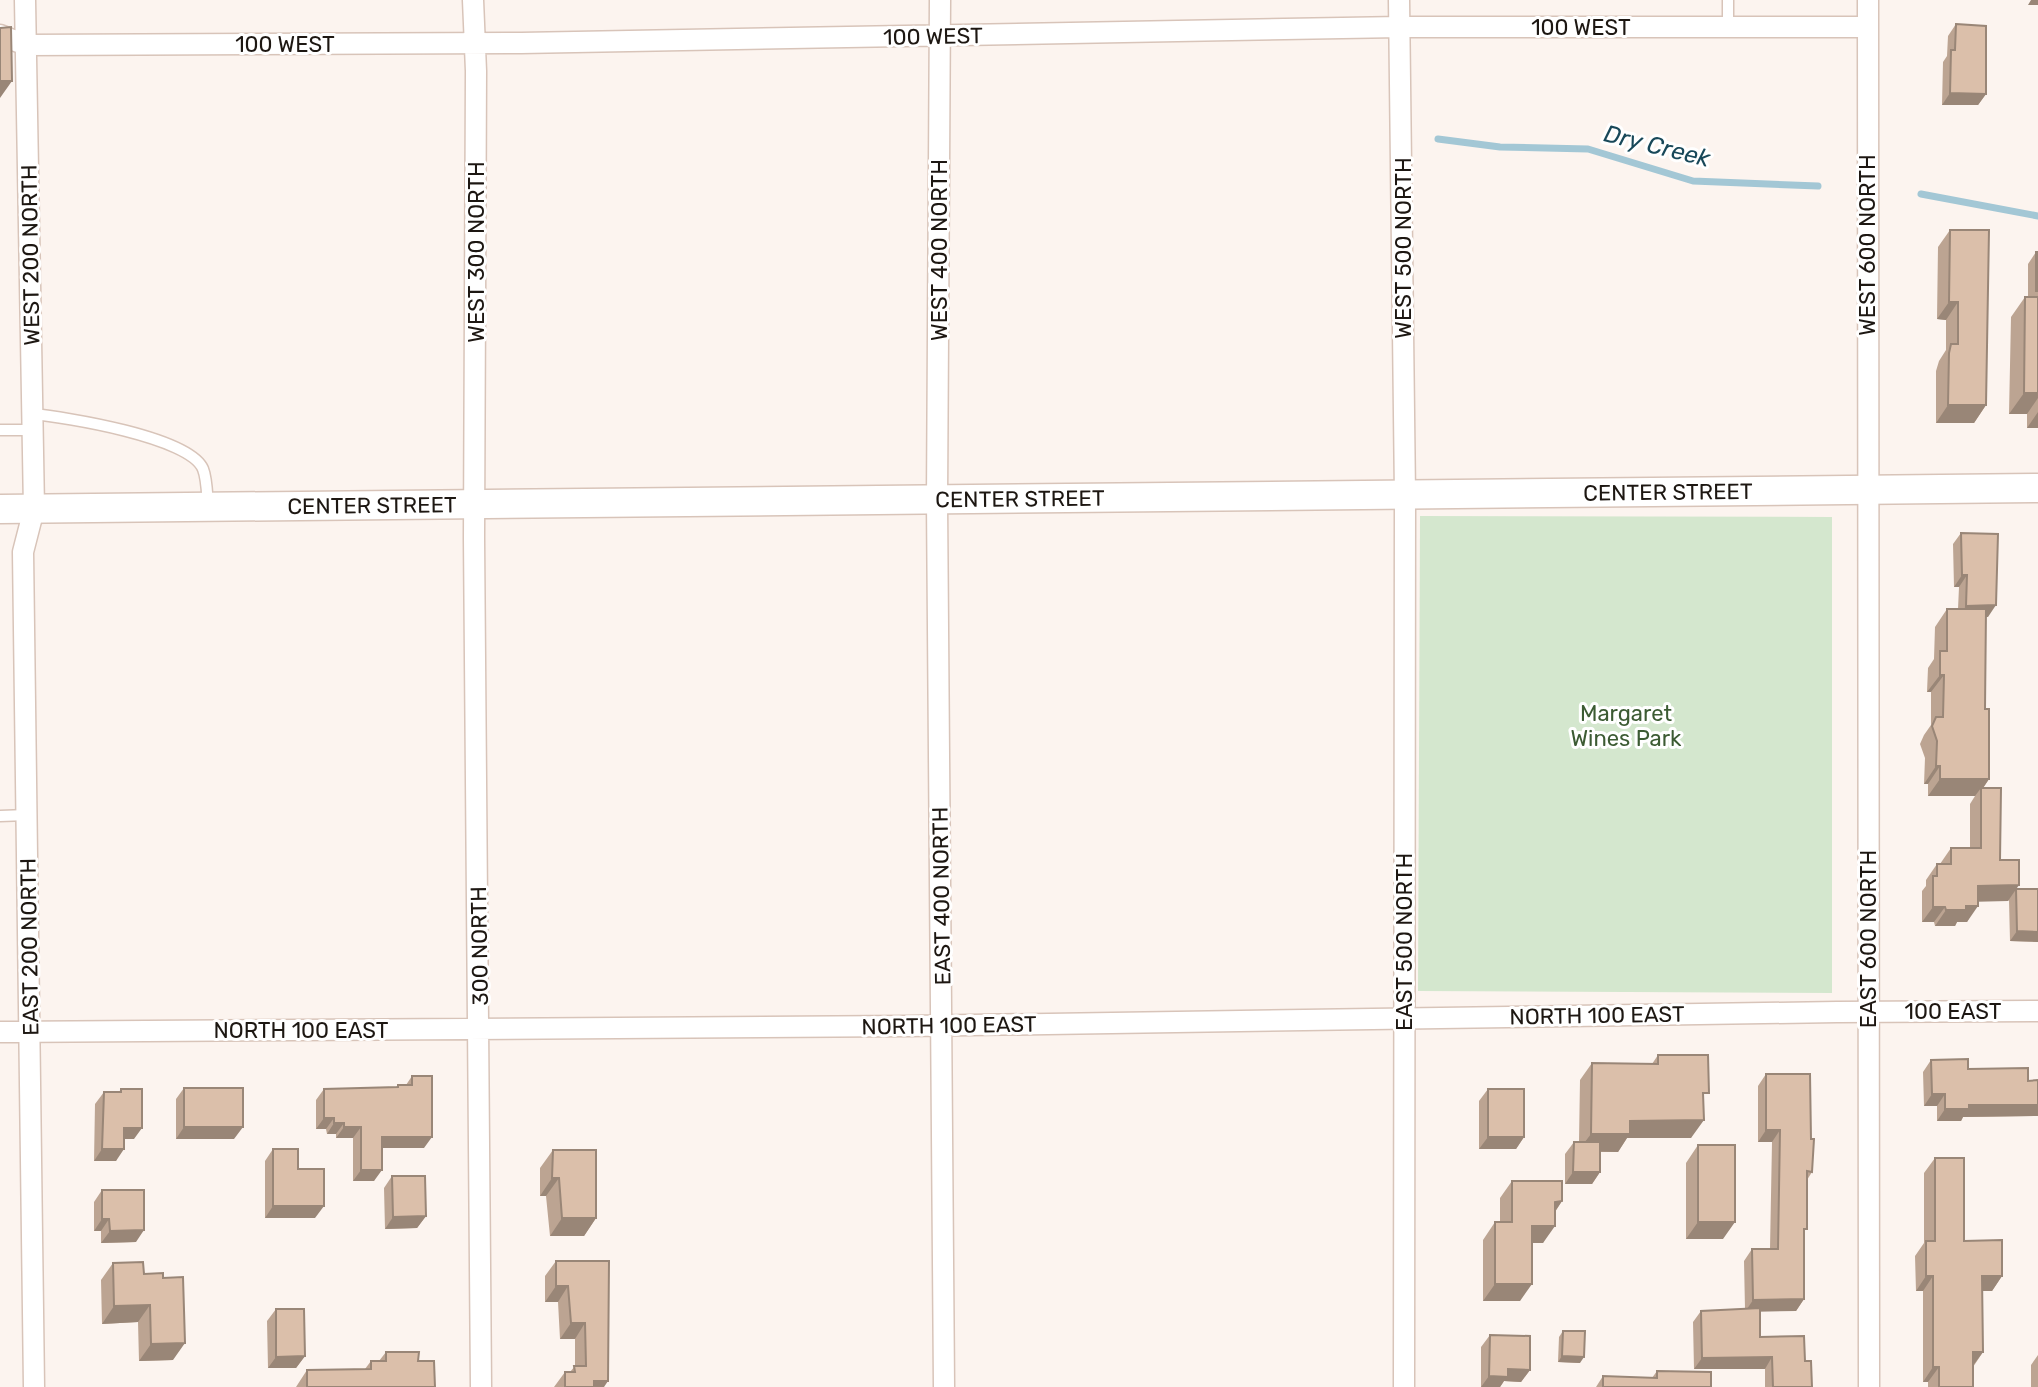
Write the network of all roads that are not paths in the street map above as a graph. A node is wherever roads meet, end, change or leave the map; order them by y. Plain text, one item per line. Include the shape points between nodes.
1 (25, 0) edge
2 (473, 0) edge
3 (940, 0) edge
4 (1399, 0) edge
5 (1728, 0) edge
6 (1868, 0) edge
7 (1400, 27) junction
8 (1728, 27) junction
9 (1867, 27) junction
10 (0, 35) edge
11 (940, 36) junction
12 (475, 43) junction
13 (26, 45) junction
14 (32, 422) junction
15 (0, 430) edge
16 (2038, 488) edge
17 (1867, 490) junction
18 (1405, 496) junction
19 (937, 501) junction
20 (475, 504) junction
21 (208, 507) junction
22 (0, 509) edge
23 (34, 509) junction
24 (27, 815) junction
25 (0, 816) edge
26 (1868, 1011) junction
27 (2038, 1011) edge
28 (1403, 1018) junction
29 (942, 1025) junction
30 (480, 1028) junction
31 (0, 1032) edge
32 (30, 1032) junction
33 (34, 1387) edge
34 (481, 1387) edge
35 (944, 1387) edge
36 (1404, 1387) edge
37 (1869, 1387) edge

1 - 13 street, WEST 200 NORTH
2 - 12 street, WEST 300 NORTH
3 - 11 street, WEST 400 NORTH
4 - 7 street, WEST 500 NORTH
5 - 8 lane
6 - 9 street, WEST 600 NORTH
7 - 8 street, 100 WEST
7 - 11 street, 100 WEST
7 - 18 street, WEST 500 NORTH
8 - 9 street, 100 WEST
9 - 17 street, WEST 600 NORTH
10 - 13 street, 100 WEST
11 - 12 street, 100 WEST
11 - 19 street, WEST 400 NORTH
12 - 13 street, 100 WEST
12 - 20 street, WEST 300 NORTH
13 - 14 street, WEST 200 NORTH
14 - 15 lane
14 - 21 lane via 65,416 186,451 203,468
14 - 23 street, WEST 200 NORTH
16 - 17 street, CENTER STREET
17 - 18 street, CENTER STREET
17 - 26 street, EAST 600 NORTH
18 - 19 street, CENTER STREET
18 - 28 street, EAST 500 NORTH
19 - 20 street, CENTER STREET
19 - 29 street, EAST 400 NORTH
20 - 21 street, CENTER STREET
20 - 30 street, 300 NORTH
21 - 23 street, CENTER STREET
22 - 23 street, CENTER STREET
23 - 24 street, EAST 200 NORTH via 23,552
24 - 25 lane
24 - 32 street, EAST 200 NORTH
26 - 27 street, 100 EAST
26 - 28 street, NORTH 100 EAST
26 - 37 street, EAST 600 NORTH
28 - 29 street, NORTH 100 EAST
28 - 36 street, EAST 500 NORTH
29 - 30 street, NORTH 100 EAST
29 - 35 street, EAST 400 NORTH
30 - 32 street, NORTH 100 EAST
30 - 34 street, 300 NORTH
31 - 32 street
32 - 33 street, EAST 200 NORTH

